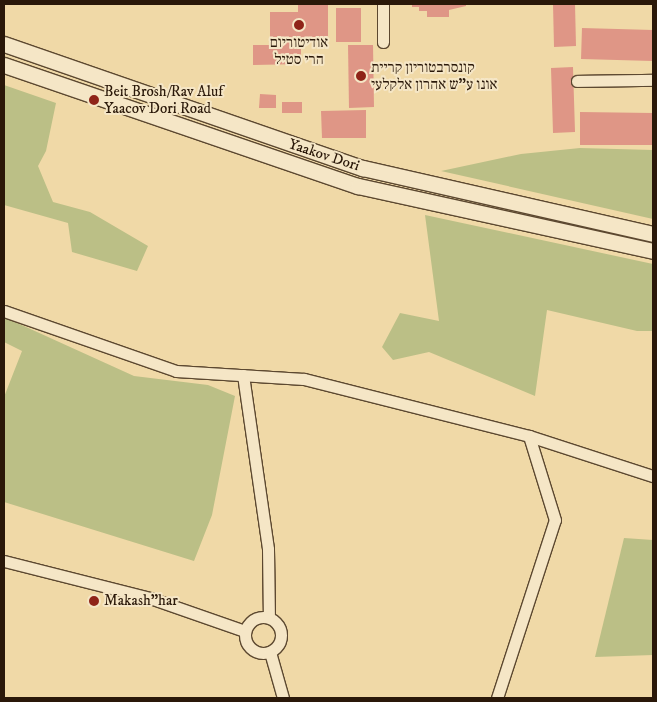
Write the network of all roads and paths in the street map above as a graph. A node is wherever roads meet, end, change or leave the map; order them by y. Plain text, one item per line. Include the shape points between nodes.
1 (383, 4) edge
2 (5, 42) edge
3 (383, 42) dead end
4 (4, 65) edge
5 (653, 80) edge
6 (577, 81) dead end
7 (653, 234) edge
8 (653, 251) edge
9 (4, 310) edge
10 (243, 375) junction
11 (529, 436) junction
12 (653, 476) edge
13 (4, 561) edge
14 (269, 617) junction
15 (245, 631) junction
16 (270, 652) junction
17 (283, 698) edge
18 (497, 698) edge

1 - 3 street
2 - 7 main road, Yaakov Dori via 363,168
4 - 8 main road, Yaakov Dori via 358,186
5 - 6 street
9 - 10 street via 176,371
10 - 11 street via 304,379
10 - 14 street via 268,549
11 - 12 street
11 - 18 street via 555,520
13 - 15 street via 150,598
14 - 15 street via 256,618
14 - 16 street via 278,625 282,637
15 - 16 street via 249,648 260,653
16 - 17 street

